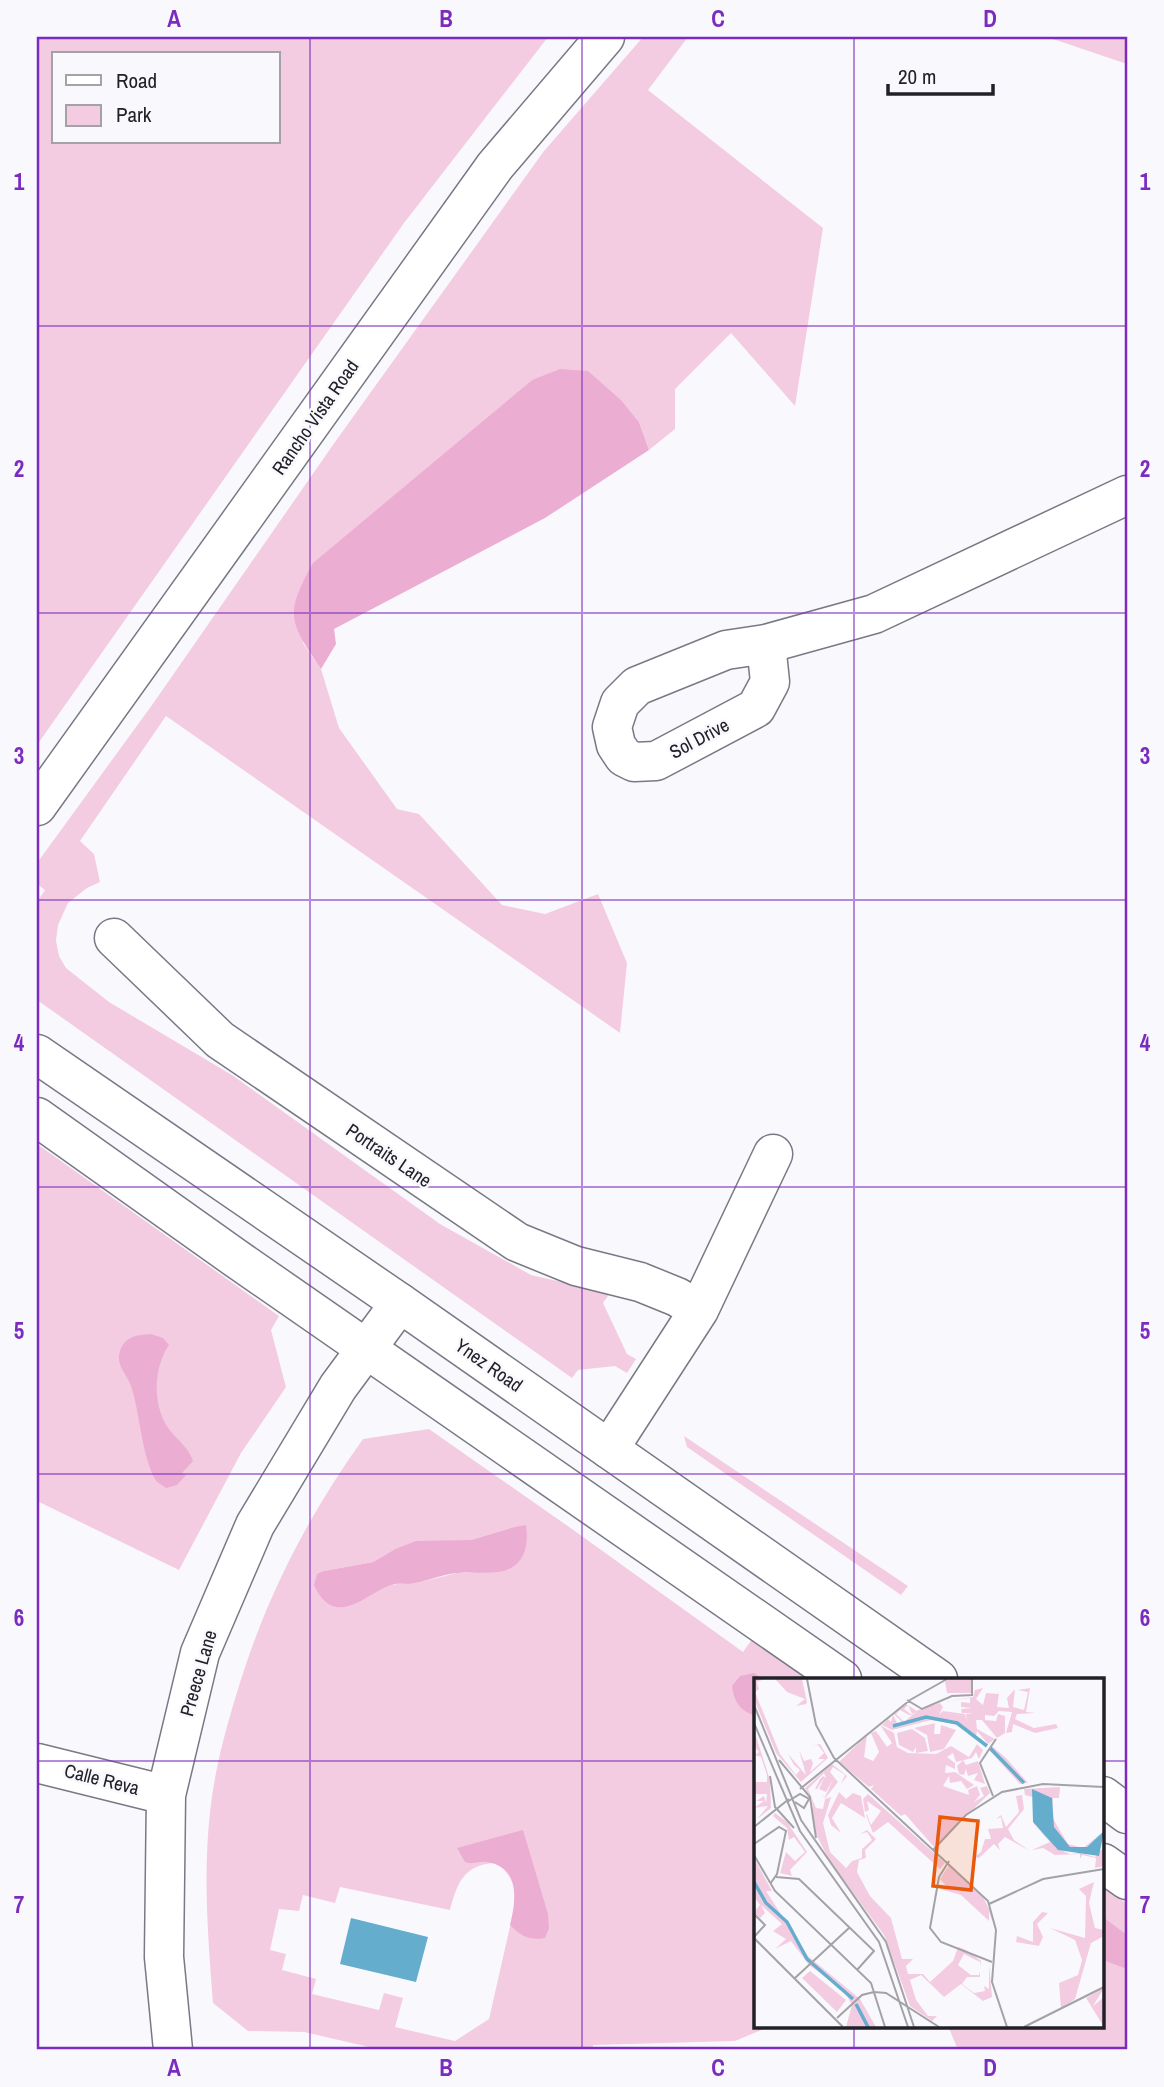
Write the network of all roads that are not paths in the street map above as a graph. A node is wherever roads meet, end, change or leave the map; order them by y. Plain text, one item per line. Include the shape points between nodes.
1 (605, 37) edge
2 (1127, 495) edge
3 (766, 644) dead end
4 (37, 806) edge
5 (114, 938) dead end
6 (37, 1054) edge
7 (37, 1117) edge
8 (773, 1154) dead end
9 (401, 1303) junction
10 (699, 1310) junction
11 (368, 1348) junction
12 (609, 1449) junction
13 (841, 1678) edge
14 (937, 1678) edge
15 (37, 1763) edge
16 (166, 1795) junction
17 (1104, 1798) edge
18 (1127, 1814) edge
19 (1104, 1864) edge
20 (1127, 1880) edge
21 (173, 2050) edge

1 - 4 main road, Rancho Vista Road via 495,166
2 - 3 main road via 874,614
5 - 10 main road, Portraits Lane via 220,1040 517,1242 576,1266 640,1282
6 - 9 main road, Ynez Road
7 - 11 main road
8 - 10 main road
9 - 11 main road, Preece Lane
9 - 12 main road, Ynez Road
10 - 12 main road
11 - 13 main road
11 - 16 main road, Preece Lane via 338,1387 255,1525 200,1653
12 - 14 main road, Ynez Road
15 - 16 main road, Calle Reva
16 - 21 main road, Preece Lane via 164,1957
17 - 18 main road
19 - 20 main road

